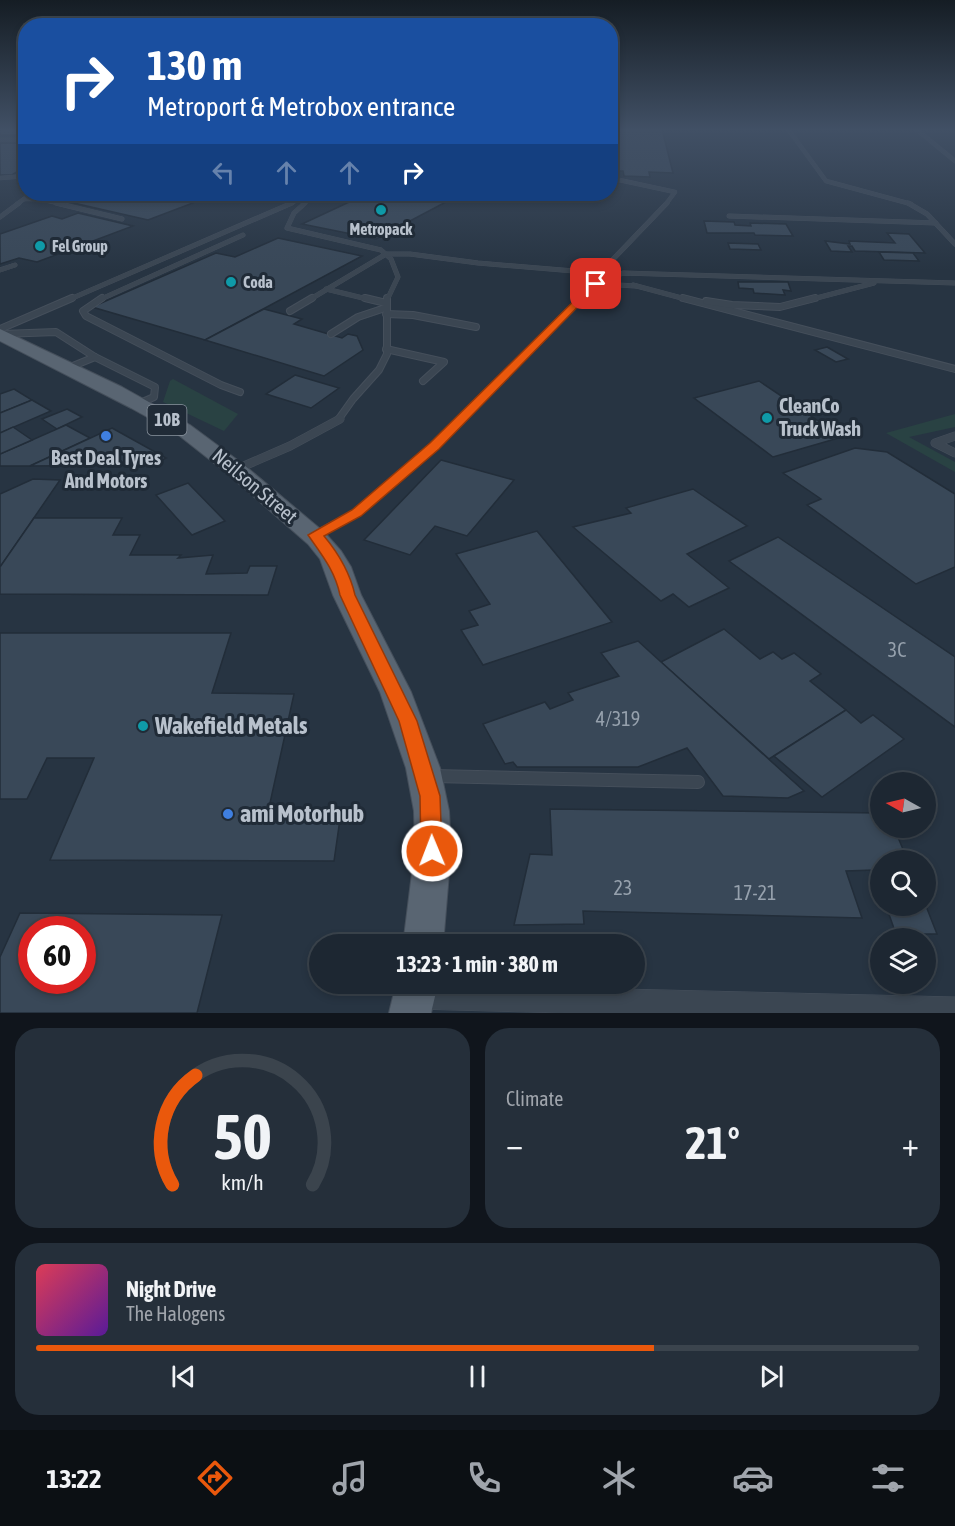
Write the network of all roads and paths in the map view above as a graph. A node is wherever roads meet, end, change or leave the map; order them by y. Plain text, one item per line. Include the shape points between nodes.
1 (823, 176) edge
2 (18, 177) edge
3 (0, 178) edge
4 (618, 179) edge
5 (21, 201) edge
6 (48, 201) edge
7 (298, 201) edge
8 (307, 201) edge
9 (729, 216) dead end
10 (0, 217) edge
11 (122, 219) dead end
12 (936, 224) junction
13 (243, 235) dead end
14 (955, 244) edge
15 (386, 254) junction
16 (15, 265) dead end
17 (0, 270) edge
18 (598, 273) junction
19 (883, 281) junction
20 (596, 284) junction
21 (955, 284) edge
22 (633, 285) junction
23 (326, 289) junction
24 (386, 308) junction
25 (290, 311) dead end
26 (476, 327) dead end
27 (0, 329) edge
28 (0, 334) edge
29 (331, 334) dead end
30 (386, 349) junction
31 (95, 357) junction
32 (67, 369) junction
33 (955, 369) edge
34 (423, 381) dead end
35 (240, 392) dead end
36 (137, 405) junction
37 (955, 436) edge
38 (955, 453) edge
39 (237, 469) junction
40 (315, 535) junction
41 (425, 776) junction
42 (698, 782) dead end
43 (424, 934) edge
44 (414, 998) edge
45 (955, 1010) edge

1 - 12 lane via 826,181 905,201
2 - 3 lane
4 - 18 lane via 675,192
5 - 10 lane
6 - 11 lane
7 - 27 lane
8 - 15 lane via 294,213 287,228
9 - 12 lane
12 - 14 lane
13 - 35 lane via 106,295 83,311 172,361
15 - 18 lane
15 - 23 lane
15 - 24 lane via 398,277
16 - 17 lane
18 - 20 lane
19 - 20 lane via 648,272 623,273
19 - 21 lane
19 - 22 lane via 780,307 707,301
20 - 22 lane
20 - 40 lane via 434,446 356,513
22 - 33 lane
23 - 24 lane
23 - 25 lane
24 - 26 lane
24 - 29 lane via 358,317
24 - 30 lane
28 - 31 lane via 56,332
28 - 32 main road, Neilson Street / 10B
30 - 34 lane via 444,362
30 - 39 lane via 379,370 339,420
31 - 32 lane
31 - 36 lane via 155,387 154,397
32 - 36 main road, Neilson Street / 10B
36 - 39 main road, Neilson Street / 10B via 181,428
37 - 38 lane via 935,443
39 - 40 main road, Neilson Street / 10B
40 - 41 main road, Neilson Street / 10B via 344,580 347,595 408,721
41 - 42 lane
41 - 43 main road, Neilson Street / 10B via 430,796 432,871
44 - 45 street

